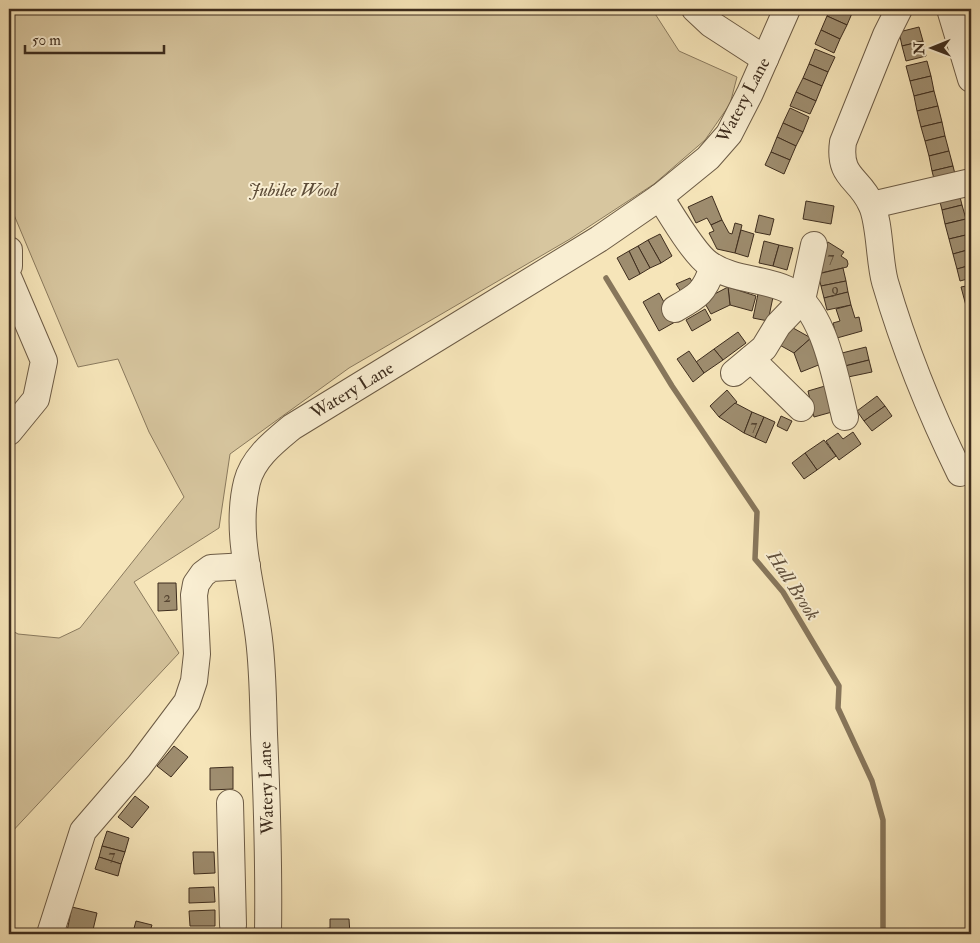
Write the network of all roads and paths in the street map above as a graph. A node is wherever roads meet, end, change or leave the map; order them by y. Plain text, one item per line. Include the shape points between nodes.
1 (695, 9) edge
2 (787, 9) edge
3 (899, 9) edge
4 (950, 9) edge
5 (766, 59) junction
6 (970, 72) edge
7 (971, 182) edge
8 (660, 197) junction
9 (872, 205) junction
10 (814, 245) dead end
11 (9, 250) edge
12 (9, 266) edge
13 (713, 267) junction
14 (9, 279) edge
15 (802, 300) junction
16 (675, 310) dead end
17 (801, 408) dead end
18 (846, 417) dead end
19 (13, 418) edge
20 (960, 473) dead end
21 (247, 566) junction
22 (230, 803) dead end
23 (232, 882) junction
24 (268, 883) junction
25 (233, 925) dead end
26 (50, 934) edge
27 (268, 934) edge

1 - 5 street via 711,24
2 - 5 street, Watery Lane
3 - 9 street via 843,142 841,158 849,176
4 - 6 street
5 - 8 street, Watery Lane via 719,148
7 - 9 street
8 - 13 street via 701,256
8 - 21 street, Watery Lane via 599,240 292,427 267,448 250,472 247,484 244,550
9 - 20 street via 885,281 927,401
10 - 15 street
11 - 12 street
13 - 15 street via 787,289
13 - 16 street via 699,296
14 - 19 street via 44,361 36,399
15 - 17 street via 778,325 764,348 743,366
15 - 18 street via 828,347
21 - 24 street, Watery Lane via 260,649
21 - 26 street via 211,568 196,584 197,654 194,681 187,702 83,832
22 - 23 street
23 - 24 street
23 - 25 street
24 - 27 street, Watery Lane

